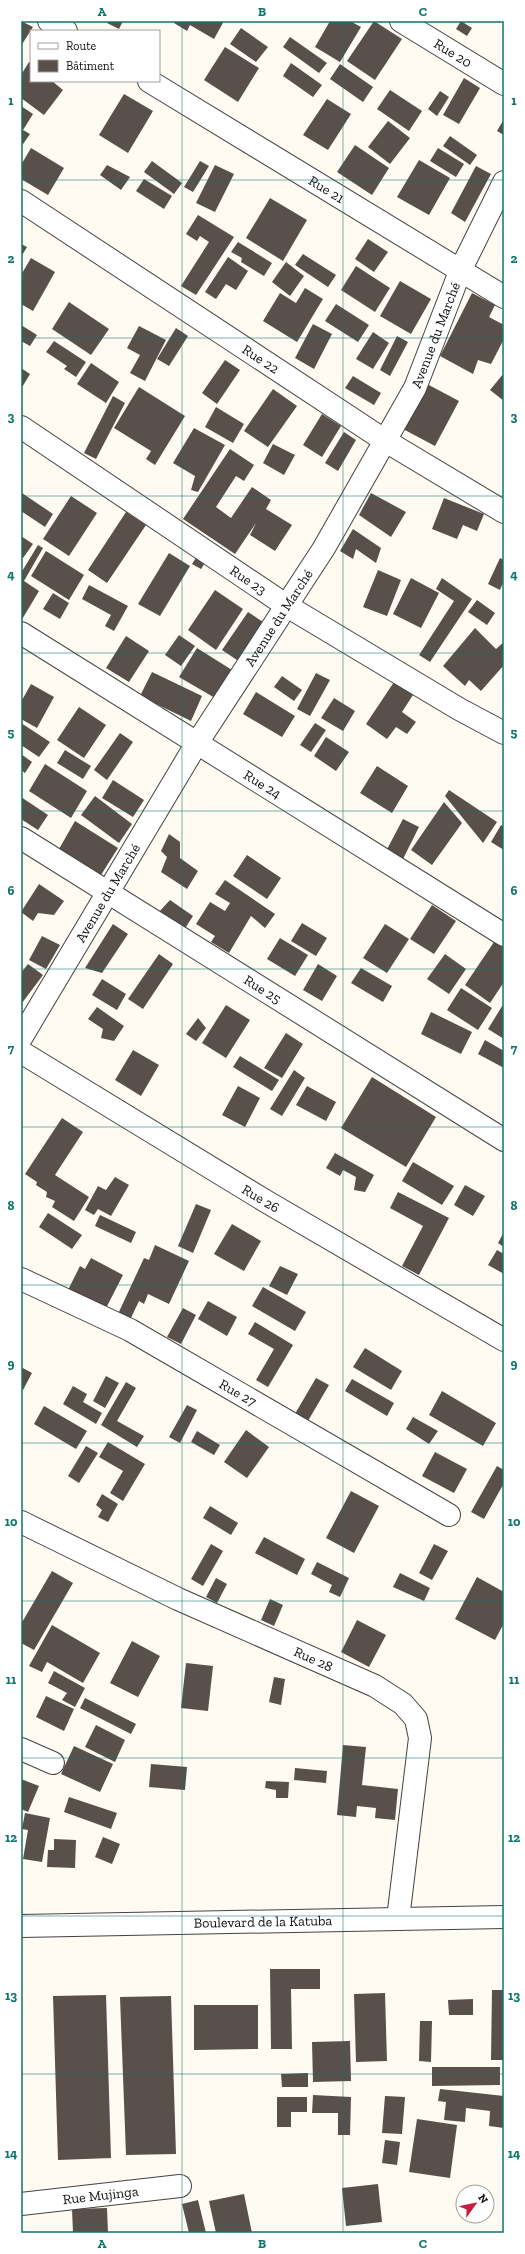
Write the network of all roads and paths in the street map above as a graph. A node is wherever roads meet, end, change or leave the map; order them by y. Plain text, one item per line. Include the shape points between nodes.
1 (49, 21) edge
2 (401, 21) edge
3 (64, 30) edge
4 (151, 82) edge
5 (504, 84) edge
6 (504, 182) edge
7 (21, 201) edge
8 (462, 269) junction
9 (504, 297) edge
10 (21, 427) edge
11 (384, 440) junction
12 (504, 512) edge
13 (287, 606) junction
14 (21, 633) edge
15 (504, 733) edge
16 (197, 743) junction
17 (21, 838) edge
18 (107, 890) junction
19 (504, 935) edge
20 (21, 1038) edge
21 (21, 1052) edge
22 (504, 1140) edge
23 (21, 1279) edge
24 (504, 1340) edge
25 (449, 1515) dead end
26 (21, 1522) edge
27 (21, 1749) edge
28 (53, 1763) dead end
29 (504, 1917) edge
30 (398, 1919) junction
31 (21, 1926) edge
32 (180, 2186) dead end
33 (21, 2204) edge

1 - 3 street
2 - 5 street, Rue 20
4 - 8 street, Rue 21
6 - 8 street, Avenue du Marché
7 - 11 street, Rue 22
8 - 9 street, Rue 21
8 - 11 street, Avenue du Marché via 415,388
10 - 13 street, Rue 23
11 - 12 street, Rue 22
11 - 13 street, Avenue du Marché via 324,548
13 - 15 street, Rue 23
13 - 16 street, Avenue du Marché
14 - 16 street, Rue 24
16 - 18 street, Avenue du Marché
16 - 19 street, Rue 24
17 - 18 street, Rue 25
18 - 20 street, Avenue du Marché
18 - 22 street, Rue 25
21 - 24 street, Rue 26 via 267,1202
23 - 25 street, Rue 27 via 130,1330
26 - 30 street, Rue 28 via 178,1599 374,1686 403,1704 416,1719 420,1738
27 - 28 street
29 - 30 street, Boulevard de la Katuba
30 - 31 street, Boulevard de la Katuba
32 - 33 street, Rue Mujinga

